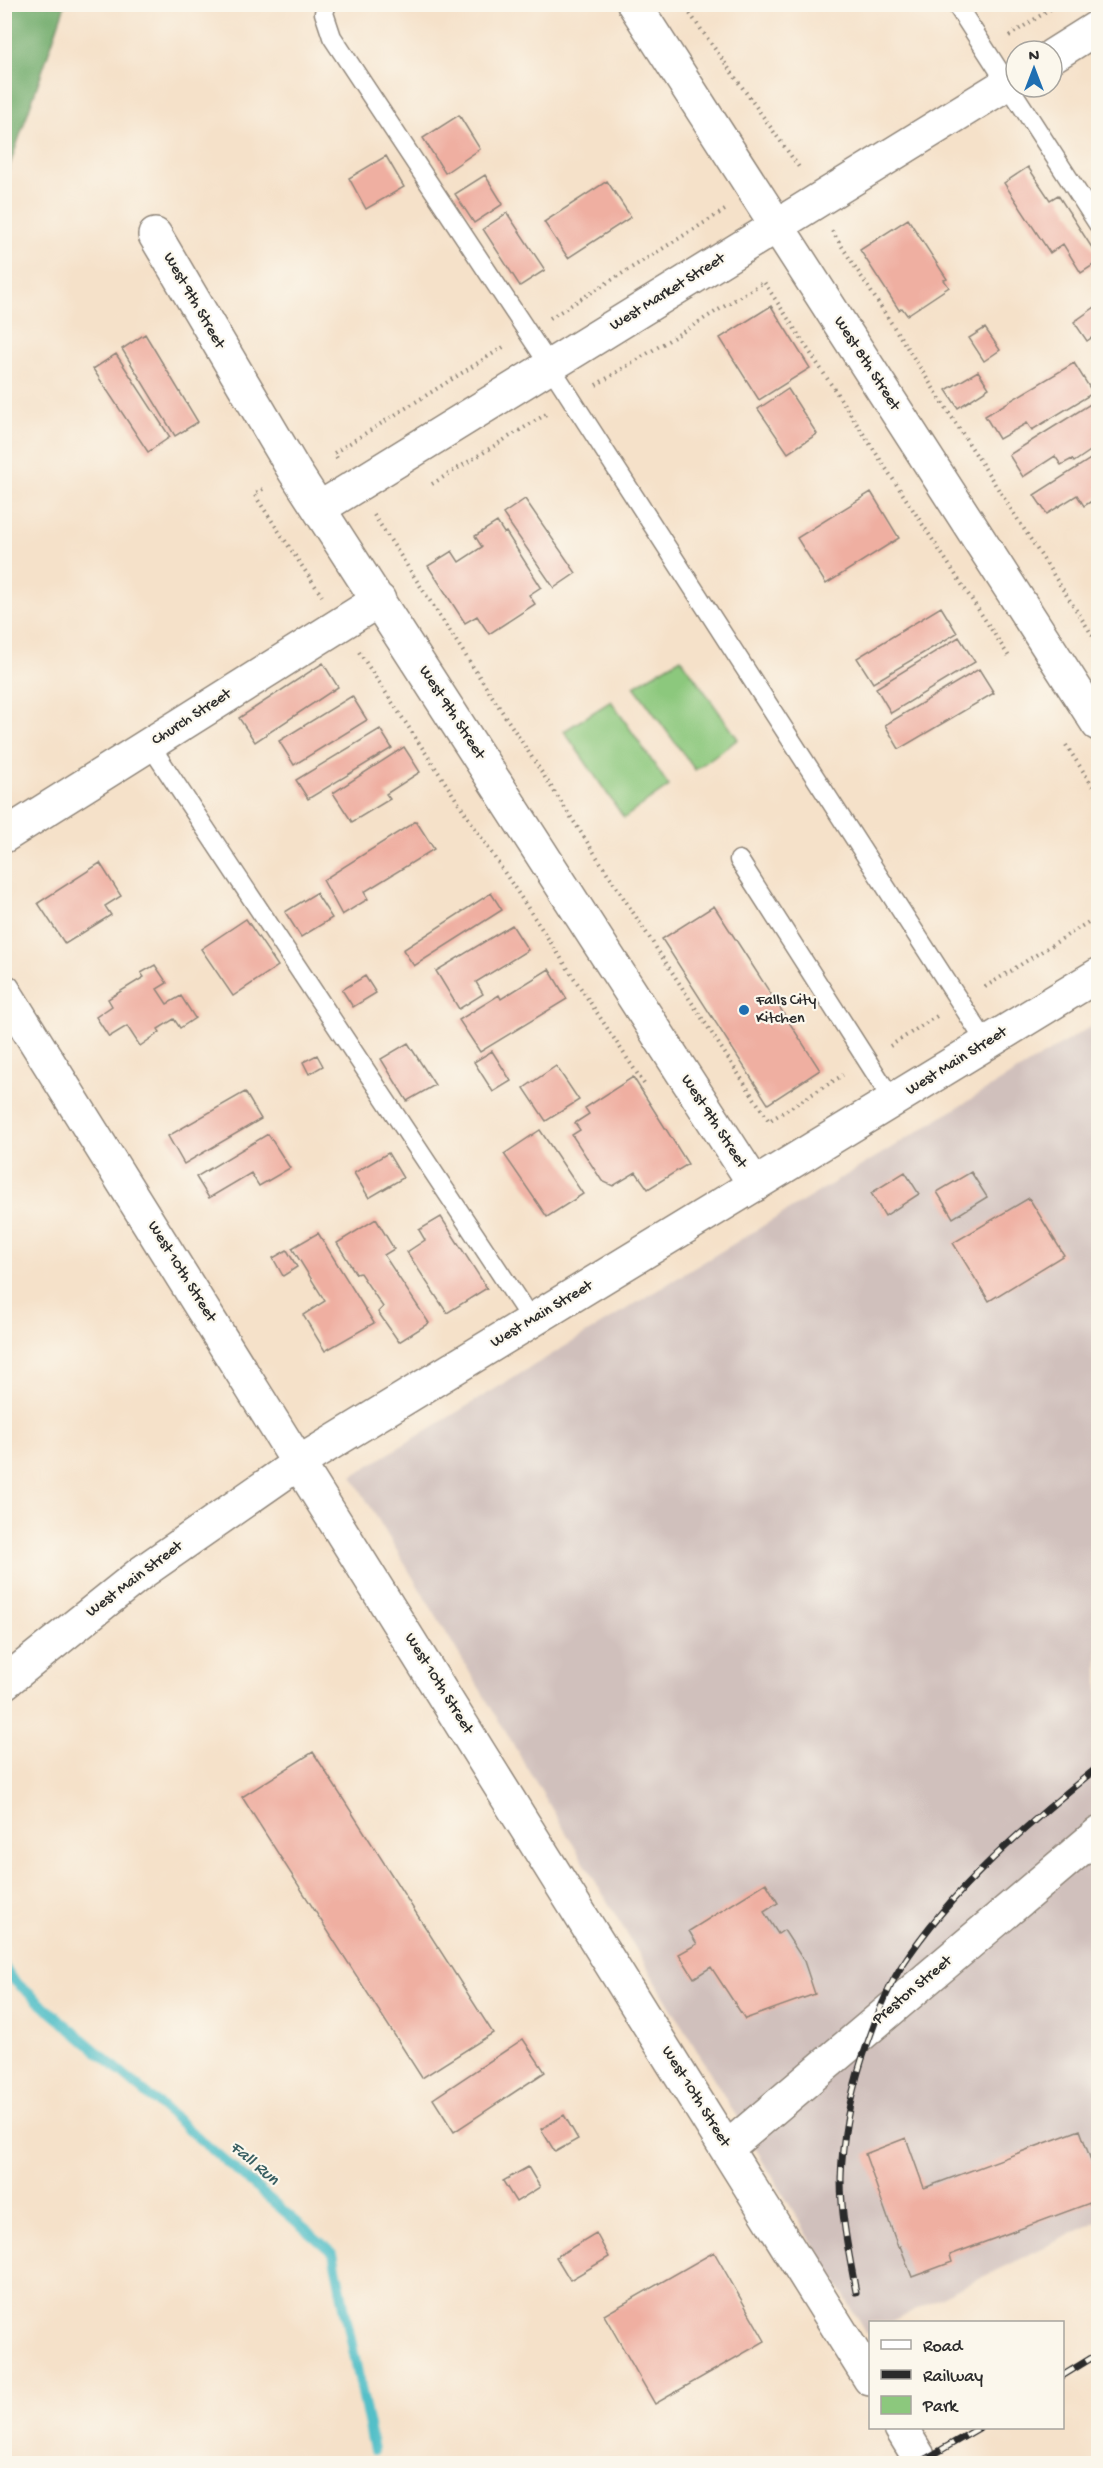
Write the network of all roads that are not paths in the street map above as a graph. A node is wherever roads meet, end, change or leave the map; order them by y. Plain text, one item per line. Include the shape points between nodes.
1 (327, 4) edge
2 (634, 4) edge
3 (956, 4) edge
4 (1098, 27) edge
5 (1064, 48) edge
6 (1004, 72) edge
7 (1004, 86) edge
8 (1023, 99) edge
9 (1098, 224) edge
10 (777, 226) junction
11 (154, 235) dead end
12 (550, 366) junction
13 (320, 508) junction
14 (379, 600) junction
15 (1098, 724) edge
16 (150, 745) junction
17 (4, 836) edge
18 (739, 860) dead end
19 (1098, 975) edge
20 (4, 991) edge
21 (987, 1044) junction
22 (893, 1101) junction
23 (755, 1185) junction
24 (532, 1321) junction
25 (300, 1462) junction
26 (6, 1681) edge
27 (1098, 1833) edge
28 (727, 2148) junction
29 (869, 2377) edge
30 (902, 2429) edge
31 (923, 2463) edge

1 - 12 lane via 324,13 332,37
2 - 10 street, West 8th Street
3 - 6 lane
4 - 5 street
7 - 10 street, West Market Street
8 - 9 lane
10 - 12 street, West Market Street
10 - 15 street, West 8th Street
11 - 13 street, West 9th Street
12 - 13 street, West Market Street
12 - 21 lane
13 - 14 street, West 9th Street
14 - 16 street, Church Street
14 - 23 street, West 9th Street
16 - 17 street, Church Street
16 - 24 lane
18 - 22 lane
19 - 21 street, West Main Street
20 - 25 street, West 10th Street
21 - 22 street, West Main Street
22 - 23 street, West Main Street
23 - 24 street, West Main Street
24 - 25 street, West Main Street
25 - 26 street, West Main Street via 141,1573
25 - 28 street, West 10th Street
27 - 28 street, Preston Street
28 - 29 street, West 10th Street
30 - 31 street

